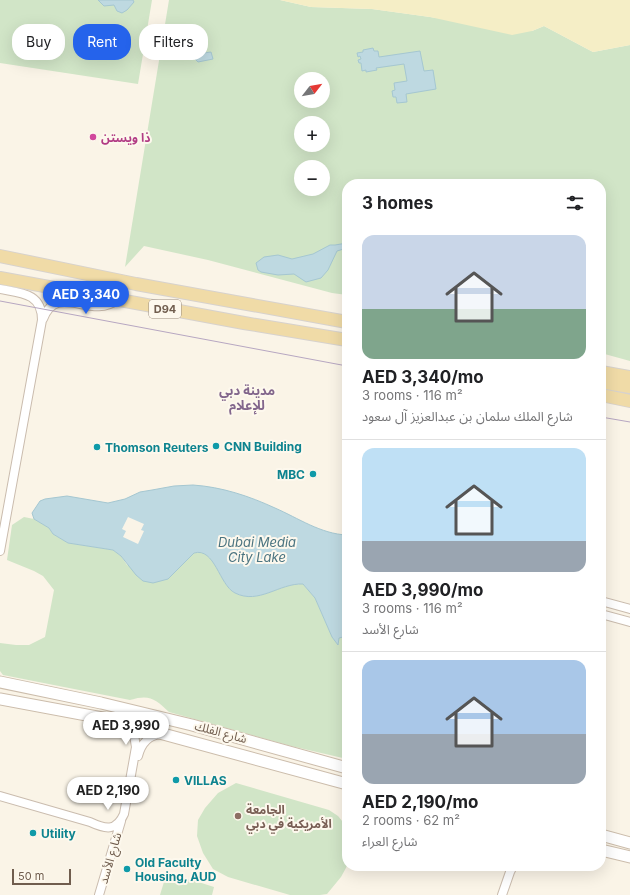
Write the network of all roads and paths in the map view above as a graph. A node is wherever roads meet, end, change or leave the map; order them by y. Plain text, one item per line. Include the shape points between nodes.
1 (0, 256) edge
2 (0, 278) edge
3 (0, 290) edge
4 (117, 300) junction
5 (42, 320) junction
6 (342, 321) edge
7 (342, 339) edge
8 (606, 373) edge
9 (630, 377) edge
10 (606, 383) edge
11 (630, 387) edge
12 (606, 396) edge
13 (630, 401) edge
14 (0, 551) edge
15 (606, 602) edge
16 (630, 609) edge
17 (606, 615) edge
18 (630, 622) edge
19 (1, 681) edge
20 (0, 699) edge
21 (125, 723) junction
22 (164, 734) junction
23 (134, 763) junction
24 (342, 767) edge
25 (342, 783) edge
26 (0, 796) edge
27 (126, 800) junction
28 (121, 821) junction
29 (90, 822) junction
30 (606, 836) edge
31 (630, 843) edge
32 (606, 851) edge
33 (630, 857) edge
34 (510, 871) edge
35 (99, 895) edge
36 (502, 895) edge

1 - 6 main road, D94 via 136,284
2 - 4 main road, D94
3 - 5 street via 32,297 42,309
4 - 5 street via 105,307 56,303 47,310
4 - 7 main road, D94
5 - 14 street
8 - 9 main road
10 - 11 main road
12 - 13 main road
15 - 16 street
17 - 18 street
19 - 24 street, شارع الفلك via 192,725
20 - 21 street, شارع الفلك
21 - 22 street, شارع الفلك
21 - 23 street via 134,735
22 - 23 street via 150,737
22 - 25 street, شارع الفلك
23 - 27 street
26 - 29 street
27 - 28 street, شارع الأسد
27 - 29 street via 115,819 109,822
28 - 29 street via 107,828
28 - 35 street, شارع الأسد
30 - 31 street
32 - 33 street
34 - 36 street

